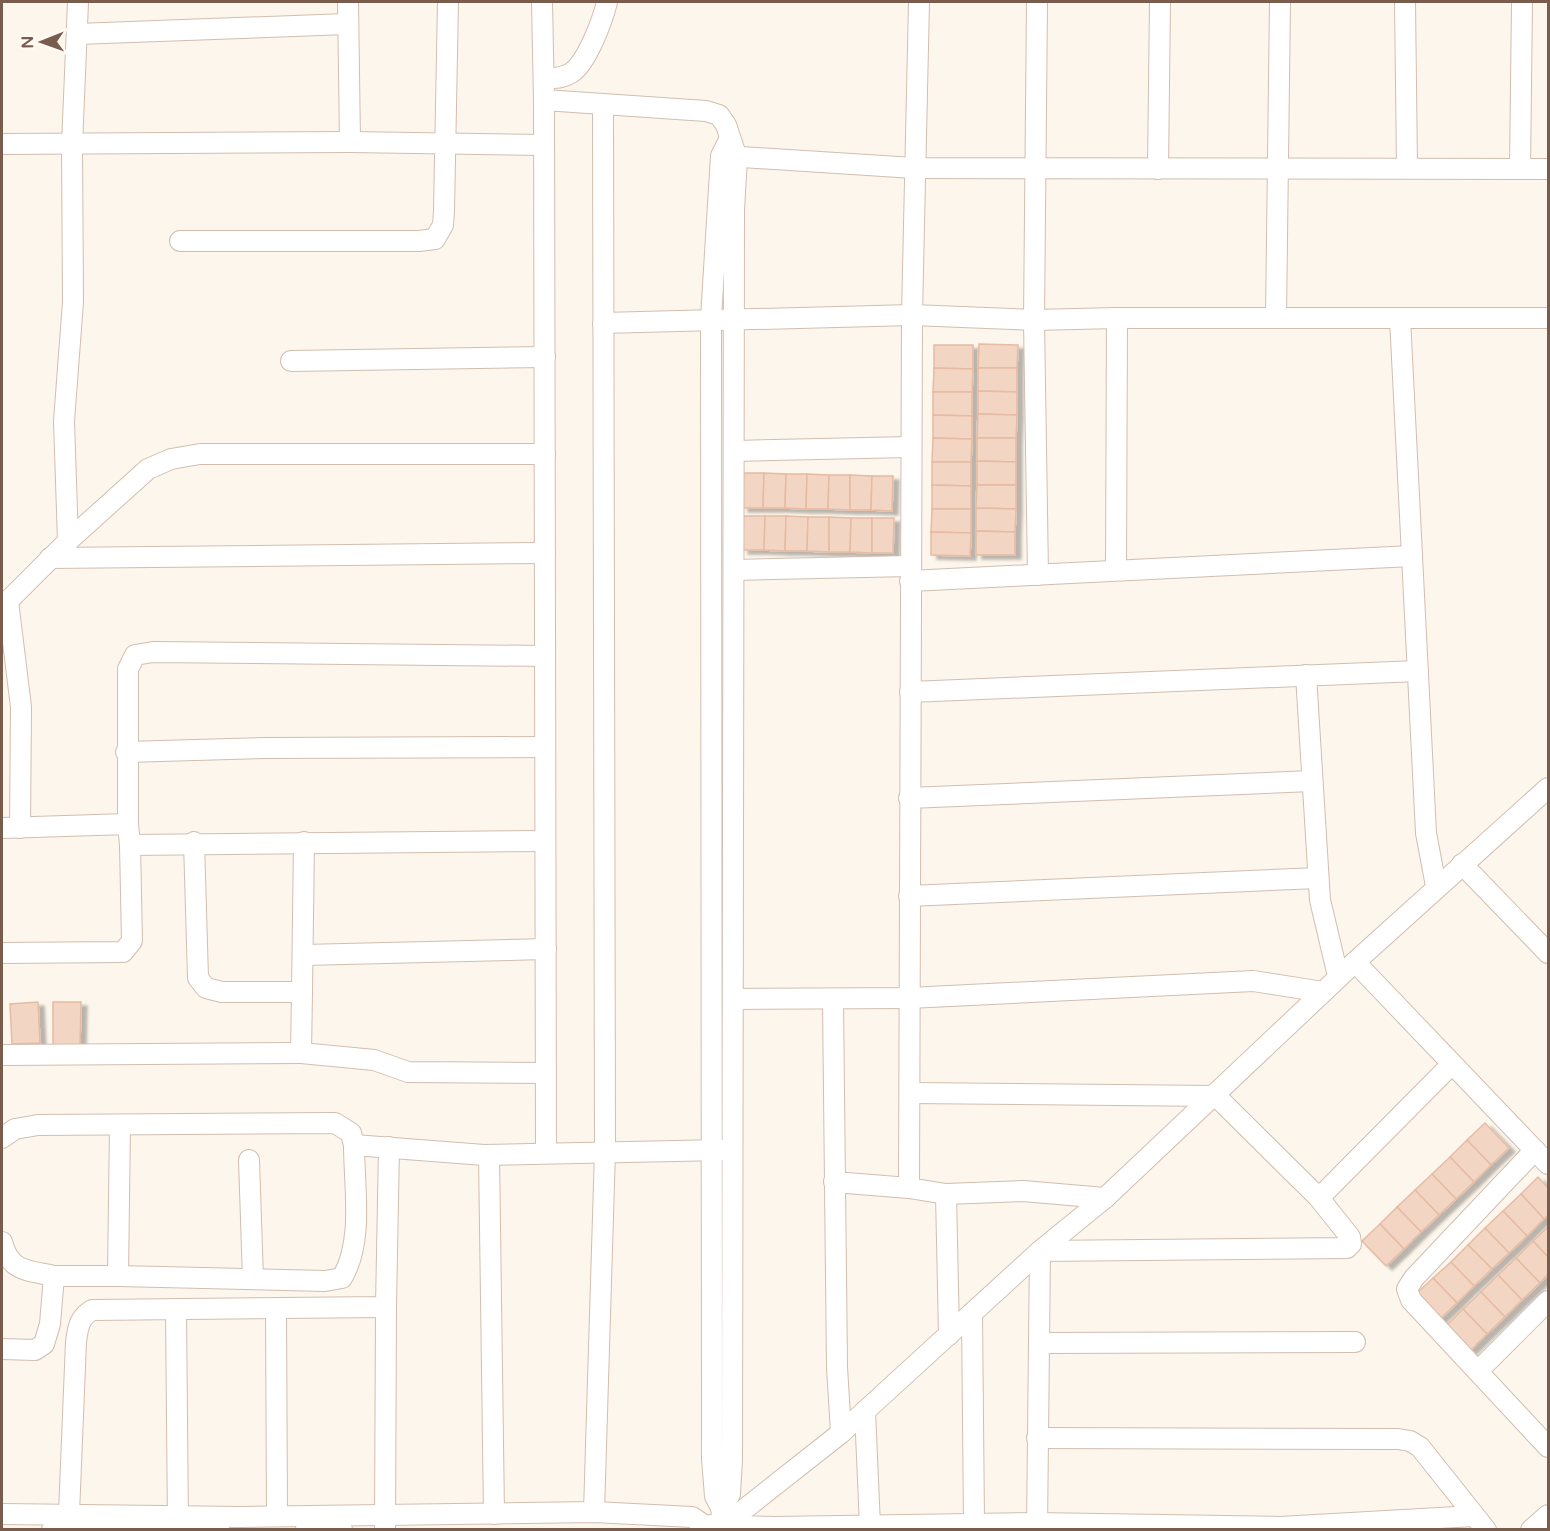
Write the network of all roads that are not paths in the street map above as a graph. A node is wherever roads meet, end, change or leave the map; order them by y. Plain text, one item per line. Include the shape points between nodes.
1 (78, 2) edge
2 (348, 2) edge
3 (448, 2) edge
4 (542, 2) edge
5 (607, 2) edge
6 (919, 2) edge
7 (1037, 2) edge
8 (1160, 2) edge
9 (1280, 2) edge
10 (1405, 2) edge
11 (1522, 2) edge
12 (347, 24) junction
13 (77, 34) junction
14 (544, 79) junction
15 (544, 100) junction
16 (603, 105) junction
17 (350, 142) junction
18 (448, 143) junction
19 (2, 144) edge
20 (72, 145) junction
21 (544, 145) junction
22 (729, 151) junction
23 (1407, 167) junction
24 (914, 168) junction
25 (1035, 169) junction
26 (1158, 169) junction
27 (1280, 169) junction
28 (1520, 169) junction
29 (1548, 170) edge
30 (180, 241) dead end
31 (912, 315) junction
32 (711, 318) junction
33 (734, 318) junction
34 (1117, 318) junction
35 (1276, 318) junction
36 (1400, 318) junction
37 (1548, 318) edge
38 (1034, 320) junction
39 (603, 323) junction
40 (545, 357) junction
41 (291, 361) dead end
42 (910, 447) junction
43 (734, 451) junction
44 (545, 454) junction
45 (68, 541) junction
46 (545, 553) junction
47 (1412, 556) junction
48 (50, 558) junction
49 (734, 570) junction
50 (1116, 570) junction
51 (910, 574) junction
52 (1038, 574) junction
53 (5, 604) edge
54 (545, 656) junction
55 (1418, 671) junction
56 (1306, 675) junction
57 (910, 692) junction
58 (545, 747) junction
59 (126, 752) junction
60 (1312, 781) junction
61 (1548, 788) edge
62 (909, 798) junction
63 (128, 824) junction
64 (11, 828) edge
65 (545, 841) junction
66 (194, 842) junction
67 (304, 842) junction
68 (130, 845) junction
69 (1462, 864) junction
70 (1318, 878) junction
71 (1436, 886) junction
72 (909, 896) junction
73 (546, 949) junction
74 (1548, 952) edge
75 (2, 953) edge
76 (303, 956) junction
77 (1355, 962) junction
78 (1338, 976) junction
79 (302, 992) junction
80 (1323, 992) junction
81 (909, 998) junction
82 (733, 999) junction
83 (833, 1000) junction
84 (301, 1053) junction
85 (2, 1055) edge
86 (1452, 1064) junction
87 (546, 1073) junction
88 (910, 1093) junction
89 (1216, 1096) junction
90 (120, 1126) junction
91 (2, 1138) edge
92 (354, 1144) junction
93 (389, 1147) junction
94 (710, 1150) junction
95 (733, 1150) junction
96 (605, 1151) junction
97 (546, 1152) junction
98 (489, 1155) junction
99 (1542, 1157) edge
100 (249, 1160) dead end
101 (834, 1182) junction
102 (909, 1188) junction
103 (946, 1194) junction
104 (1105, 1198) junction
105 (1319, 1198) junction
106 (2, 1242) edge
107 (1040, 1251) junction
108 (54, 1276) junction
109 (118, 1276) junction
110 (253, 1279) junction
111 (1548, 1301) edge
112 (386, 1307) junction
113 (276, 1309) junction
114 (176, 1310) junction
115 (972, 1313) junction
116 (949, 1335) junction
117 (1039, 1342) junction
118 (1355, 1342) dead end
119 (2, 1349) edge
120 (1478, 1371) junction
121 (865, 1411) junction
122 (841, 1432) junction
123 (1037, 1438) junction
124 (1548, 1447) edge
125 (594, 1512) junction
126 (69, 1513) junction
127 (2, 1514) edge
128 (494, 1514) junction
129 (1548, 1515) edge
130 (277, 1516) junction
131 (178, 1521) edge
132 (386, 1522) edge
133 (1480, 1523) edge
134 (974, 1524) junction
135 (714, 1525) edge
136 (870, 1526) junction
137 (1037, 1526) edge
138 (52, 1530) edge
139 (342, 1530) edge
140 (1531, 1530) edge

1 - 13 street
2 - 12 street
3 - 18 street
4 - 14 street
5 - 14 street via 603,20 574,71 564,77
6 - 24 street
7 - 25 street
8 - 26 street
9 - 27 street
10 - 23 street
11 - 28 street
12 - 13 street
12 - 17 street
13 - 20 street
14 - 15 street
15 - 16 street
15 - 21 street
16 - 22 street via 719,115 726,125
16 - 39 street
17 - 18 street
17 - 20 street
18 - 21 street
18 - 30 street via 443,225 435,239
19 - 20 street
20 - 45 street via 73,302 64,421
21 - 40 street
22 - 24 street
22 - 32 street
22 - 33 street via 734,210
23 - 27 street
23 - 28 street
24 - 25 street
24 - 31 street
25 - 26 street
25 - 38 street
26 - 27 street
27 - 35 street
28 - 29 street
31 - 33 street
31 - 38 street
31 - 42 street
32 - 33 street
32 - 39 street
32 - 94 street
33 - 43 street
34 - 35 street
34 - 38 street
34 - 50 street
35 - 36 street
36 - 37 street
36 - 47 street
38 - 52 street
39 - 96 street
40 - 41 street
40 - 44 street
42 - 43 street
42 - 51 street
43 - 49 street
44 - 45 street via 200,454 148,469
44 - 46 street
45 - 48 street
46 - 48 street
46 - 54 street
47 - 50 street
47 - 55 street
48 - 53 street
49 - 51 street
49 - 82 street
50 - 52 street
51 - 52 street
51 - 57 street
53 - 64 street via 21,708
54 - 58 street
54 - 59 street via 153,652 135,655 128,669
55 - 56 street
55 - 71 street via 1426,833
56 - 57 street
56 - 60 street
57 - 62 street
58 - 59 street
58 - 65 street
59 - 63 street
60 - 62 street
60 - 70 street
61 - 69 street
62 - 72 street
63 - 64 street
63 - 68 street
65 - 67 street
65 - 73 street
66 - 67 street
66 - 68 street
66 - 79 street via 198,978 206,988 222,992
67 - 76 street
68 - 75 street via 132,941 123,952
69 - 71 street
69 - 74 street
70 - 72 street
70 - 78 street
71 - 77 street
72 - 81 street
73 - 76 street
73 - 87 street
76 - 79 street
77 - 78 street
77 - 86 street
78 - 80 street
79 - 84 street
80 - 81 street via 1252,981
80 - 89 street
81 - 83 street
81 - 88 street
82 - 83 street
82 - 95 street
83 - 101 street
84 - 85 street
84 - 87 street via 374,1060 408,1072
86 - 99 street
86 - 105 street
87 - 97 street
88 - 89 street
88 - 102 street
89 - 104 street
89 - 105 street
90 - 91 street via 38,1125 15,1129
90 - 92 street via 335,1123 351,1133
90 - 109 street
92 - 93 street
92 - 110 street via 354,1244 342,1278
93 - 98 street
93 - 112 street
94 - 95 street
94 - 96 street
94 - 135 street
95 - 135 street via 732,1460 730,1494
96 - 97 street
96 - 125 street
97 - 98 street
98 - 128 street
99 - 120 street via 1407,1289 1411,1300
100 - 110 street
101 - 102 street
101 - 122 street
102 - 103 street
103 - 104 street via 1023,1191
103 - 116 street
104 - 107 street
105 - 107 street via 1350,1237 1347,1248
106 - 108 street via 5,1254 16,1268
107 - 115 street
107 - 117 street
108 - 109 street
108 - 119 street via 44,1344 35,1350
109 - 110 street
111 - 120 street
112 - 113 street
112 - 132 street
113 - 114 street
113 - 130 street
114 - 126 street via 92,1310 83,1315 78,1325
114 - 131 street
115 - 116 street
115 - 134 street
116 - 121 street
117 - 118 street
117 - 123 street
120 - 124 street
121 - 122 street
121 - 136 street
122 - 135 street via 760,1499
123 - 133 street via 1404,1440 1420,1447
123 - 137 street
125 - 128 street
125 - 135 street via 692,1517
126 - 127 street
126 - 131 street
128 - 132 street
129 - 140 street
130 - 131 street
130 - 132 street
131 - 138 street
131 - 139 street
133 - 137 street
134 - 136 street
134 - 137 street
135 - 136 street

